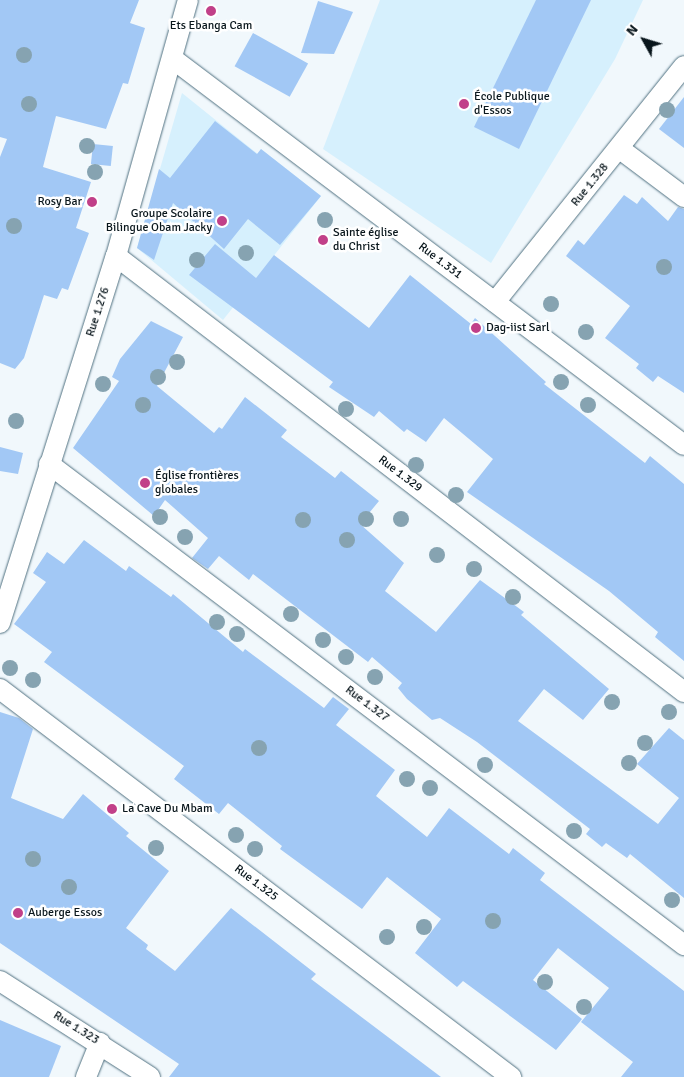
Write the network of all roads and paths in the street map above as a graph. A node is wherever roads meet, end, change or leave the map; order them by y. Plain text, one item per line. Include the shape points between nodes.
1 (188, 0) edge
2 (173, 59) junction
3 (684, 66) edge
4 (620, 149) junction
5 (684, 197) edge
6 (116, 256) junction
7 (495, 302) junction
8 (684, 445) edge
9 (49, 464) junction
10 (0, 622) edge
11 (0, 689) edge
12 (684, 692) edge
13 (684, 945) edge
14 (0, 981) edge
15 (100, 1043) junction
16 (86, 1077) edge
17 (150, 1077) edge
18 (511, 1077) edge

1 - 2 street, Rue 1.276
2 - 6 street, Rue 1.276
2 - 7 street, Rue 1.331
3 - 4 street, Rue 1.328
4 - 5 street
4 - 7 street, Rue 1.328
6 - 9 street, Rue 1.276
6 - 12 street, Rue 1.329
7 - 8 street, Rue 1.331
9 - 10 street, Rue 1.276
9 - 13 street, Rue 1.327
11 - 18 street, Rue 1.325
14 - 15 street, Rue 1.323
15 - 16 street
15 - 17 street, Rue 1.323

